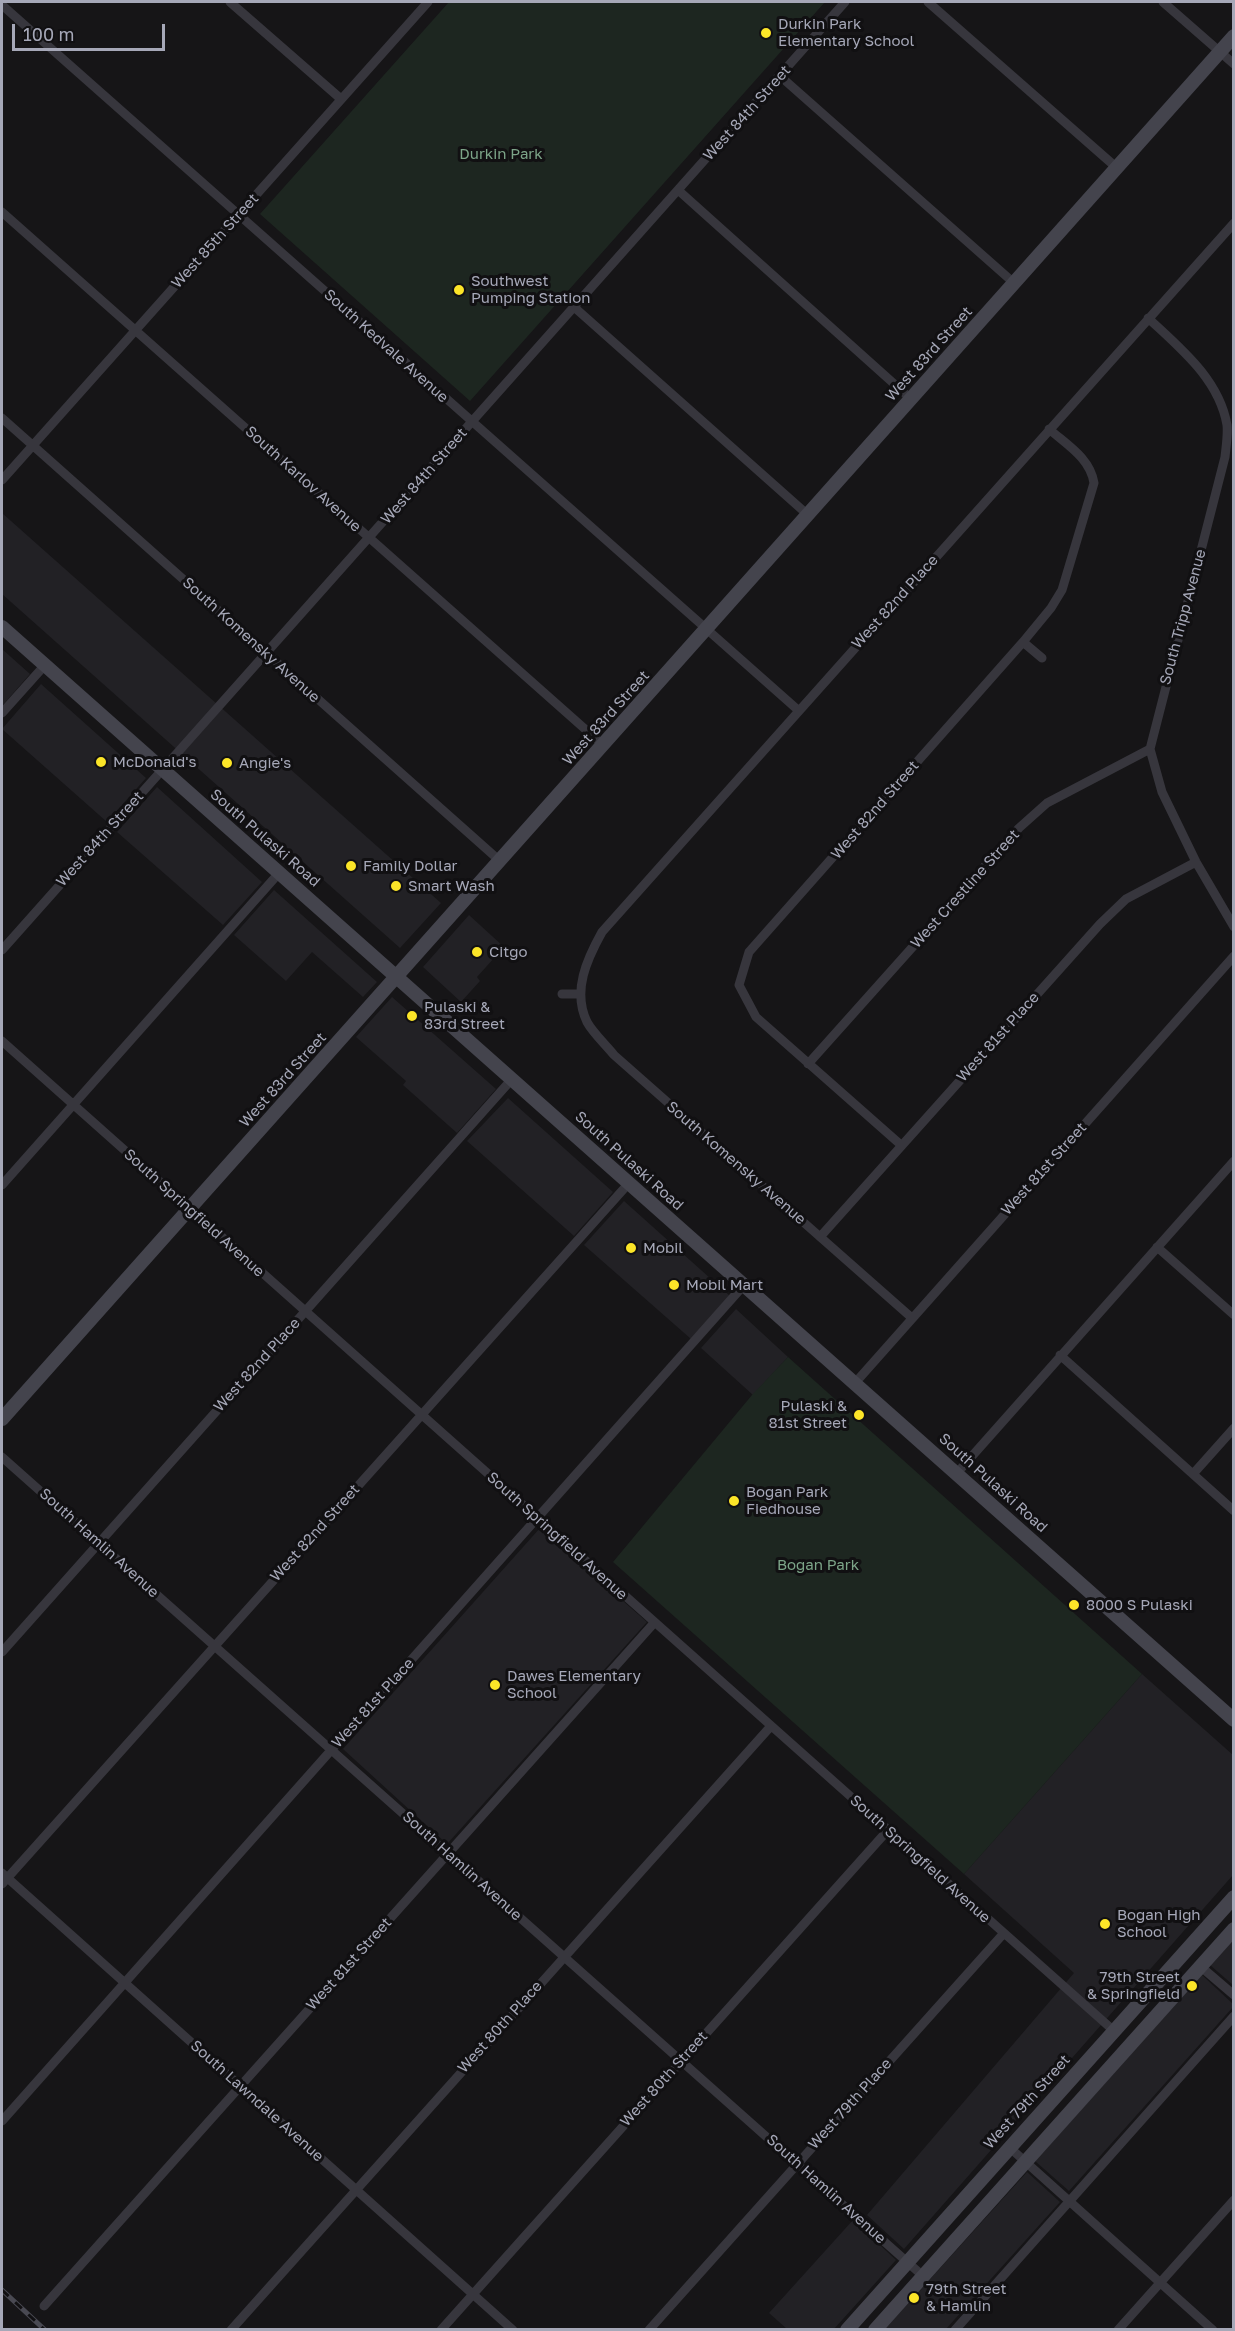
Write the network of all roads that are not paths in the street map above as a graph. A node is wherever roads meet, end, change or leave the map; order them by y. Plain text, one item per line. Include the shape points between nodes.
1 (230, 2) edge
2 (428, 2) edge
3 (845, 2) edge
4 (928, 2) edge
5 (1163, 2) edge
6 (4, 6) edge
7 (1233, 36) edge
8 (1220, 51) junction
9 (1233, 64) edge
10 (780, 76) junction
11 (341, 99) junction
12 (1117, 168) junction
13 (678, 190) junction
14 (2, 212) edge
15 (238, 215) junction
16 (1233, 223) edge
17 (1014, 283) junction
18 (574, 307) junction
19 (1148, 318) junction
20 (135, 330) junction
21 (911, 399) junction
22 (2, 418) edge
23 (472, 422) junction
24 (1049, 429) junction
25 (32, 446) junction
26 (2, 480) edge
27 (808, 514) junction
28 (369, 538) junction
29 (2, 627) edge
30 (706, 629) junction
31 (1023, 642) junction
32 (266, 653) junction
33 (1042, 658) dead end
34 (45, 665) junction
35 (798, 710) junction
36 (2, 713) edge
37 (603, 746) junction
38 (1150, 749) junction
39 (162, 769) junction
40 (500, 861) junction
41 (1196, 862) junction
42 (279, 873) junction
43 (1233, 927) edge
44 (2, 950) edge
45 (1233, 956) edge
46 (398, 977) junction
47 (727, 985) dead end
48 (739, 985) junction
49 (562, 994) dead end
50 (580, 994) junction
51 (2, 1041) edge
52 (808, 1064) junction
53 (512, 1079) junction
54 (74, 1105) junction
55 (901, 1145) junction
56 (1233, 1161) edge
57 (629, 1183) junction
58 (2, 1185) edge
59 (189, 1210) junction
60 (820, 1237) junction
61 (1157, 1247) junction
62 (744, 1285) junction
63 (304, 1312) junction
64 (1233, 1315) edge
65 (912, 1318) junction
66 (1060, 1355) junction
67 (855, 1383) junction
68 (421, 1415) junction
69 (2, 1419) edge
70 (1233, 1428) edge
71 (2, 1457) edge
72 (957, 1473) junction
73 (1193, 1474) junction
74 (1233, 1511) edge
75 (538, 1519) junction
76 (98, 1543) junction
77 (654, 1623) junction
78 (214, 1646) junction
79 (2, 1652) edge
80 (1233, 1720) edge
81 (771, 1726) junction
82 (331, 1749) junction
83 (888, 1830) junction
84 (448, 1853) junction
85 (3, 1878) edge
86 (1233, 1897) edge
87 (1233, 1929) edge
88 (1004, 1933) junction
89 (564, 1957) junction
90 (1200, 1966) junction
91 (125, 1983) junction
92 (1233, 1995) edge
93 (1233, 2016) edge
94 (1113, 2030) junction
95 (681, 2060) junction
96 (240, 2085) junction
97 (2, 2121) edge
98 (1009, 2147) junction
99 (1025, 2162) junction
100 (797, 2164) junction
101 (355, 2188) junction
102 (1233, 2200) edge
103 (1070, 2201) junction
104 (908, 2262) junction
105 (923, 2276) junction
106 (1160, 2282) junction
107 (473, 2294) junction
108 (44, 2306) dead end
109 (231, 2330) edge
110 (441, 2330) edge
111 (513, 2330) edge
112 (649, 2330) edge
113 (847, 2330) edge
114 (875, 2330) edge
115 (955, 2330) edge
116 (1118, 2330) edge
117 (1213, 2330) edge

1 - 11 street
2 - 11 street, West 85th Street
3 - 10 street, West 84th Street
4 - 12 street
5 - 8 street
6 - 15 street, South Kedvale Avenue
7 - 8 main road, West 83rd Street
8 - 9 street
8 - 12 main road, West 83rd Street
10 - 13 street, West 84th Street
10 - 17 street
11 - 15 street, West 85th Street
12 - 17 main road, West 83rd Street
13 - 18 street, West 84th Street
13 - 21 street
14 - 20 street, South Karlov Avenue
15 - 20 street, West 85th Street
15 - 23 street, South Kedvale Avenue
16 - 19 street, West 82nd Place
17 - 21 main road, West 83rd Street
18 - 23 street, West 84th Street
18 - 27 street
19 - 24 street, West 82nd Place
19 - 38 street, South Tripp Avenue via 1190,357 1216,393 1227,427 1225,457
20 - 25 street, West 85th Street
20 - 28 street, South Karlov Avenue
21 - 27 main road, West 83rd Street
22 - 25 street, South Komensky Avenue
23 - 28 street, West 84th Street
23 - 30 street, South Kedvale Avenue
24 - 31 street, West 82nd Street via 1084,459 1094,483 1062,590
24 - 35 street, West 82nd Place
25 - 26 street, West 85th Street
25 - 32 street, South Komensky Avenue
27 - 30 main road, West 83rd Street
28 - 32 street, West 84th Street
28 - 37 street, South Karlov Avenue
29 - 34 main road, South Pulaski Road
30 - 35 street, South Kedvale Avenue
30 - 37 main road, West 83rd Street
31 - 33 street
31 - 48 street, West 82nd Street via 749,952
32 - 39 street, West 84th Street
32 - 40 street, South Komensky Avenue
34 - 36 street
34 - 39 main road, South Pulaski Road
35 - 50 street, West 82nd Place via 602,932 587,959
37 - 40 main road, West 83rd Street
38 - 41 street, South Tripp Avenue via 1162,792
38 - 52 street, West Crestline Street via 1047,803 1019,828
39 - 42 main road, South Pulaski Road
39 - 44 street, West 84th Street
40 - 46 main road, West 83rd Street
41 - 43 street, South Tripp Avenue
41 - 55 street, West 81st Place via 1126,899
42 - 46 main road, South Pulaski Road
42 - 54 street
45 - 65 street, West 81st Street
46 - 53 main road, South Pulaski Road
46 - 59 main road, West 83rd Street
47 - 48 street
48 - 52 street via 756,1017
49 - 50 street
50 - 60 street, South Komensky Avenue via 587,1022 614,1055
51 - 54 street, South Springfield Avenue
52 - 55 street
53 - 57 main road, South Pulaski Road
53 - 63 street, West 82nd Place
54 - 58 street
54 - 59 street, South Springfield Avenue
55 - 60 street, West 81st Place
56 - 61 street
57 - 62 main road, South Pulaski Road
57 - 68 street, West 82nd Street
59 - 63 street, South Springfield Avenue
59 - 69 main road, West 83rd Street
60 - 65 street, South Komensky Avenue
61 - 64 street
61 - 66 street
62 - 67 main road, South Pulaski Road
62 - 75 street, West 81st Place
63 - 68 street, South Springfield Avenue
63 - 76 street, West 82nd Place
65 - 67 street, West 81st Street
66 - 72 street
66 - 73 street
67 - 72 main road, South Pulaski Road
68 - 75 street, South Springfield Avenue
68 - 78 street, West 82nd Street
70 - 73 street
71 - 76 street, South Hamlin Avenue
72 - 80 main road, South Pulaski Road
73 - 74 street
75 - 77 street, South Springfield Avenue
75 - 82 street, West 81st Place
76 - 78 street, South Hamlin Avenue
76 - 79 street, West 82nd Place
77 - 81 street, South Springfield Avenue
77 - 84 street, West 81st Street
78 - 82 street, South Hamlin Avenue
78 - 85 street, West 82nd Street
81 - 83 street, South Springfield Avenue
81 - 89 street, West 80th Place
82 - 84 street, South Hamlin Avenue
82 - 91 street, West 81st Place
83 - 88 street, South Springfield Avenue
83 - 95 street, West 80th Street
84 - 89 street, South Hamlin Avenue
84 - 96 street, West 81st Street
85 - 91 street, South Lawndale Avenue
86 - 94 main road, West 79th Street
87 - 90 main road
88 - 94 street, South Springfield Avenue
88 - 100 street, West 79th Place
89 - 95 street, South Hamlin Avenue
89 - 101 street, West 80th Place
90 - 92 street
90 - 99 main road
91 - 96 street, South Lawndale Avenue
91 - 97 street, West 81st Place
93 - 103 street
94 - 98 main road, West 79th Street
95 - 100 street, South Hamlin Avenue
95 - 107 street, West 80th Street
96 - 101 street, South Lawndale Avenue
96 - 108 street, West 81st Street
98 - 99 street
98 - 104 main road, West 79th Street
99 - 103 street
99 - 105 main road
100 - 104 street, South Hamlin Avenue
100 - 112 street, West 79th Place
101 - 107 street, South Lawndale Avenue
101 - 109 street, West 80th Place
102 - 106 street
103 - 106 street
103 - 115 street
104 - 105 street, South Hamlin Avenue
104 - 113 main road, West 79th Street
105 - 114 main road
106 - 116 street
106 - 117 street
107 - 110 street, West 80th Street
107 - 111 street, South Lawndale Avenue

